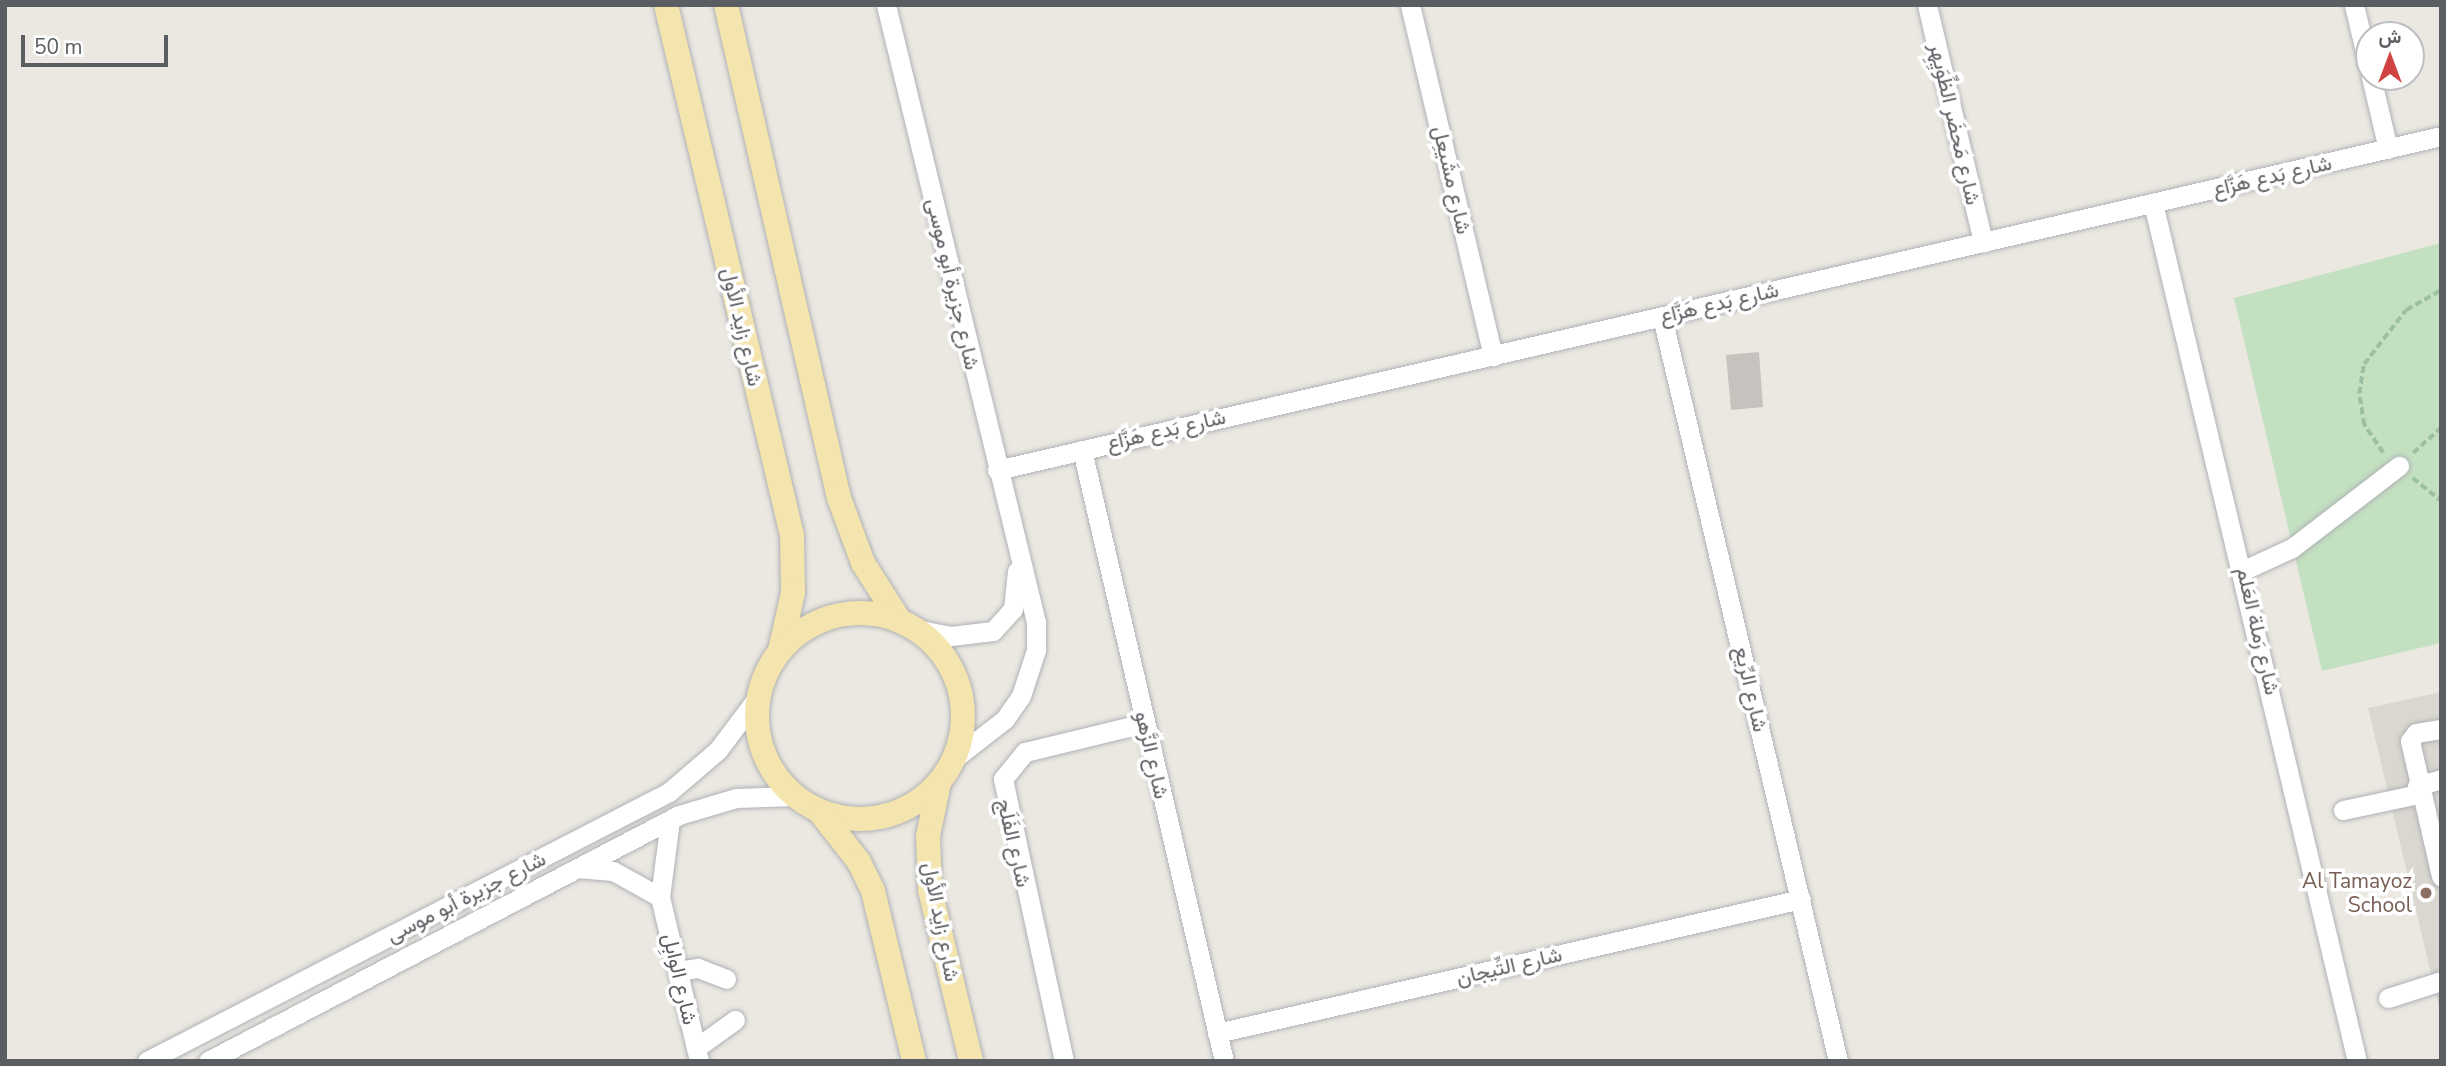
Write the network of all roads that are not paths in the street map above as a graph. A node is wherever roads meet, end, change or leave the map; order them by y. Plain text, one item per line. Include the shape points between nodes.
1 (666, 5) edge
2 (726, 5) edge
3 (886, 5) edge
4 (1410, 5) edge
5 (1927, 5) edge
6 (2374, 91) edge
7 (2441, 136) edge
8 (2388, 149) junction
9 (2153, 203) junction
10 (1983, 242) junction
11 (1662, 317) junction
12 (1493, 356) junction
13 (1083, 450) junction
14 (2399, 466) road end
15 (997, 470) junction
16 (1017, 563) junction
17 (2244, 570) junction
18 (908, 625) junction
19 (780, 650) junction
20 (757, 698) junction
21 (1145, 723) junction
22 (2441, 729) edge
23 (955, 758) junction
24 (2441, 779) edge
25 (939, 783) junction
26 (2417, 790) junction
27 (794, 796) junction
28 (2343, 810) dead end
29 (819, 811) junction
30 (670, 820) junction
31 (576, 868) junction
32 (2441, 876) edge
33 (660, 897) junction
34 (1801, 899) junction
35 (678, 971) junction
36 (726, 979) dead end
37 (2441, 981) edge
38 (2388, 998) dead end
39 (735, 1020) dead end
40 (1217, 1033) junction
41 (698, 1054) edge
42 (147, 1061) edge
43 (208, 1061) edge
44 (914, 1061) edge
45 (971, 1061) edge
46 (1064, 1061) edge
47 (1224, 1061) edge
48 (1838, 1061) edge
49 (2357, 1061) edge

1 - 19 main road, شارع زايد الأول via 792,535 793,593
2 - 18 main road via 839,498 863,563
3 - 15 street, شارع جزيرة أبو موسى
4 - 12 street, شارع مشَيعِل
5 - 10 street, شارع مَحضَر الظِّوَيِهِر
6 - 8 street
7 - 8 street, شارع بَدع هَزَّاع
8 - 9 street, شارع بَدع هَزَّاع
9 - 10 street, شارع بَدع هَزَّاع
9 - 17 street, شارع رَملة العَلم
10 - 11 street, شارع بَدع هَزَّاع
11 - 12 street, شارع بَدع هَزَّاع
11 - 34 street, شارع الرِّيع
12 - 13 street, شارع بَدع هَزَّاع
13 - 15 street, شارع بَدع هَزَّاع
13 - 21 street, شارع الزَّهو
14 - 17 street via 2292,548
15 - 16 street, شارع جزيرة أبو موسى
16 - 18 street, شارع جزيرة أبو موسى via 1013,609 993,631 951,636
16 - 23 street, شارع جزيرة أبو موسى via 1036,622 1031,671 1005,719
17 - 49 street, شارع رَملة العَلم
18 - 19 main road via 864,613 836,616 810,626
18 - 23 main road via 940,650 960,686 964,727
19 - 20 main road
20 - 27 main road via 763,752
20 - 42 street, شارع جزيرة أبو موسى via 719,750 668,792
21 - 40 street, شارع الزَّهو
21 - 46 street, شارع الفَلَج via 1025,752 1003,779
22 - 26 street via 2412,737
23 - 25 main road
24 - 26 street
25 - 29 main road via 893,814 856,820
25 - 45 main road, شارع زايد الأول via 928,836 930,890
26 - 28 street
26 - 32 street
27 - 29 main road
27 - 30 street, شارع جزيرة أبو موسى via 736,799
29 - 44 main road via 859,862 873,891
30 - 31 street, شارع جزيرة أبو موسى
30 - 33 street, شارع الوابِل
31 - 33 street via 612,871
31 - 43 street, شارع جزيرة أبو موسى
33 - 35 street, شارع الوابِل
34 - 40 street, شارع التِّيجان
34 - 48 street, شارع الرِّيع
35 - 36 street via 698,968
35 - 41 street, شارع الوابِل
37 - 38 street
39 - 41 street
40 - 47 street, شارع الزَّهو

